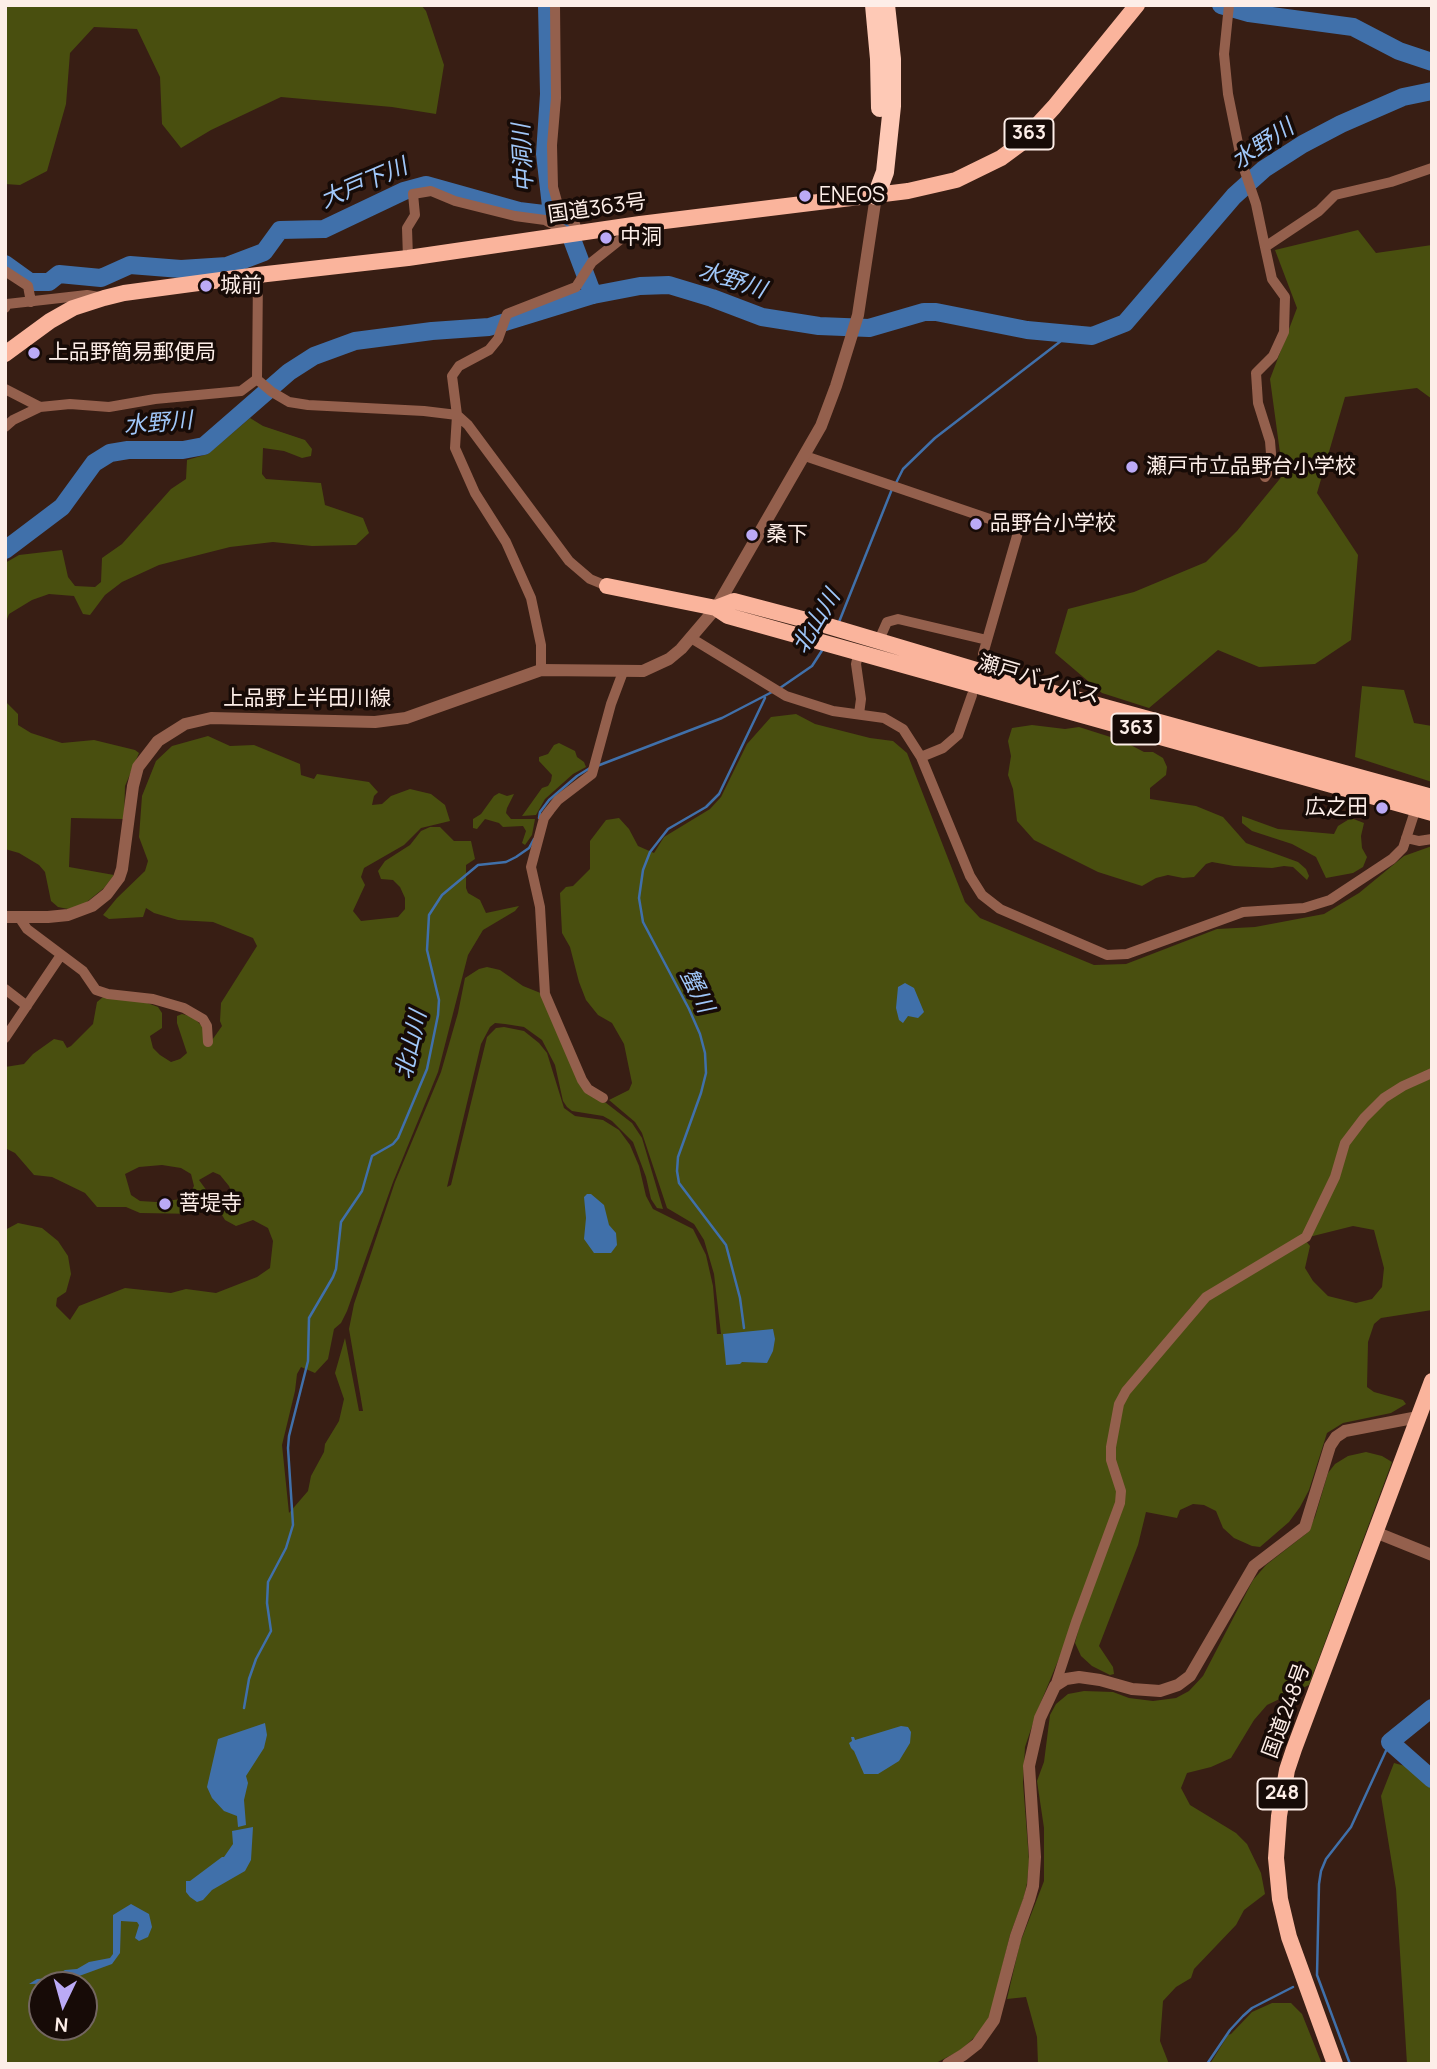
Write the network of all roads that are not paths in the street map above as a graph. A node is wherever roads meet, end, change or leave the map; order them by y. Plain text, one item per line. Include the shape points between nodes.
1 (555, 5) edge
2 (874, 5) edge
3 (886, 5) edge
4 (1137, 5) edge
5 (1229, 10) edge
6 (1432, 168) edge
7 (876, 196) junction
8 (640, 224) junction
9 (571, 234) junction
10 (1265, 247) junction
11 (408, 258) junction
12 (5, 271) edge
13 (258, 275) junction
14 (104, 298) junction
15 (31, 302) junction
16 (5, 308) edge
17 (5, 354) edge
18 (258, 380) junction
19 (5, 389) edge
20 (40, 407) junction
21 (457, 415) junction
22 (5, 428) edge
23 (805, 456) junction
24 (1265, 477) dead end
25 (607, 586) joint
26 (716, 608) junction
27 (691, 638) junction
28 (879, 640) junction
29 (987, 640) junction
30 (859, 651) junction
31 (983, 654) dead end
32 (541, 670) junction
33 (623, 672) junction
34 (972, 695) dead end
35 (859, 714) junction
36 (921, 757) junction
37 (1432, 797) edge
38 (1424, 811) edge
39 (1406, 838) junction
40 (1432, 839) edge
41 (5, 917) edge
42 (19, 917) junction
43 (61, 955) junction
44 (5, 989) edge
45 (27, 1006) junction
46 (5, 1038) edge
47 (208, 1042) dead end
48 (1432, 1073) edge
49 (603, 1098) dead end
50 (1432, 1381) edge
51 (1418, 1417) junction
52 (1375, 1532) junction
53 (1432, 1555) edge
54 (1055, 1686) junction
55 (948, 2064) edge
56 (1335, 2064) edge

1 - 9 street via 553,187 560,212 575,224
2 - 7 highway via 880,85
3 - 7 highway via 892,106 885,172
4 - 7 highway, 国道363号 / 363 via 1038,126 1001,158 956,180
5 - 10 street via 1226,81
6 - 10 street via 1335,195
7 - 8 highway, 国道363号 / 363
7 - 23 street, 上品野上半田川線 via 858,315 825,416
8 - 9 highway, 国道363号 / 363
8 - 21 street via 592,262 576,287 507,314 489,350 459,366 452,376
9 - 11 highway, 国道363号 / 363
9 - 11 street via 545,220 422,192 413,194 415,215 407,228
10 - 24 street via 1272,279 1284,297 1284,332 1273,356 1256,373 1258,403 1270,441 1272,466
11 - 13 highway, 国道363号 / 363
12 - 15 street via 28,286
13 - 14 highway, 国道363号 / 363
13 - 18 street
14 - 15 street via 87,295
14 - 17 highway, 国道363号 / 363 via 50,321
15 - 16 street via 7,303
18 - 20 street via 241,391 109,407
18 - 21 street via 289,402
19 - 20 street
20 - 22 street
21 - 25 street via 569,561
21 - 32 street via 455,449 531,598
23 - 26 street, 上品野上半田川線
23 - 29 street via 1019,529
25 - 26 highway, 瀬戸バイパス / 363
26 - 27 street, 上品野上半田川線
26 - 28 highway, 瀬戸バイパス / 363 via 734,601
26 - 30 highway, 瀬戸バイパス / 363
27 - 33 street, 上品野上半田川線 via 668,659 642,671
27 - 35 street via 786,696
28 - 29 street via 893,619
28 - 37 highway, 瀬戸バイパス / 363
29 - 31 street
30 - 35 street
30 - 38 highway, 瀬戸バイパス / 363
32 - 33 street, 上品野上半田川線
32 - 42 street, 上品野上半田川線 via 406,718 375,722 211,718 175,729 151,748 138,767 122,869 107,894 68,915
33 - 49 street via 592,775 558,800 544,818 531,867 542,926 545,994 582,1080
34 - 36 street via 958,734 943,748
35 - 36 street via 894,723
36 - 39 street via 982,895 1000,909 1107,955 1127,954 1243,912 1317,906 1392,859
38 - 39 street
39 - 40 street
41 - 42 street, 上品野上半田川線
42 - 43 street via 27,929
43 - 45 street
43 - 47 street via 83,971 100,992 153,999 198,1014 207,1026
44 - 45 street
45 - 46 street
48 - 54 street via 1384,1097 1364,1118 1345,1143 1335,1177 1306,1237 1206,1297 1126,1391 1111,1447 1120,1503
50 - 51 highway, 国道248号 / 248
51 - 52 highway, 国道248号 / 248
51 - 54 street via 1345,1431 1336,1437 1305,1527 1254,1566 1199,1663 1184,1680 1160,1691 1079,1677
52 - 53 street
52 - 56 highway, 国道248号 / 248 via 1290,1760 1277,1837 1280,1899 1289,1937
54 - 55 street via 1040,1718 1029,1766 1033,1886 994,2020 976,2044

